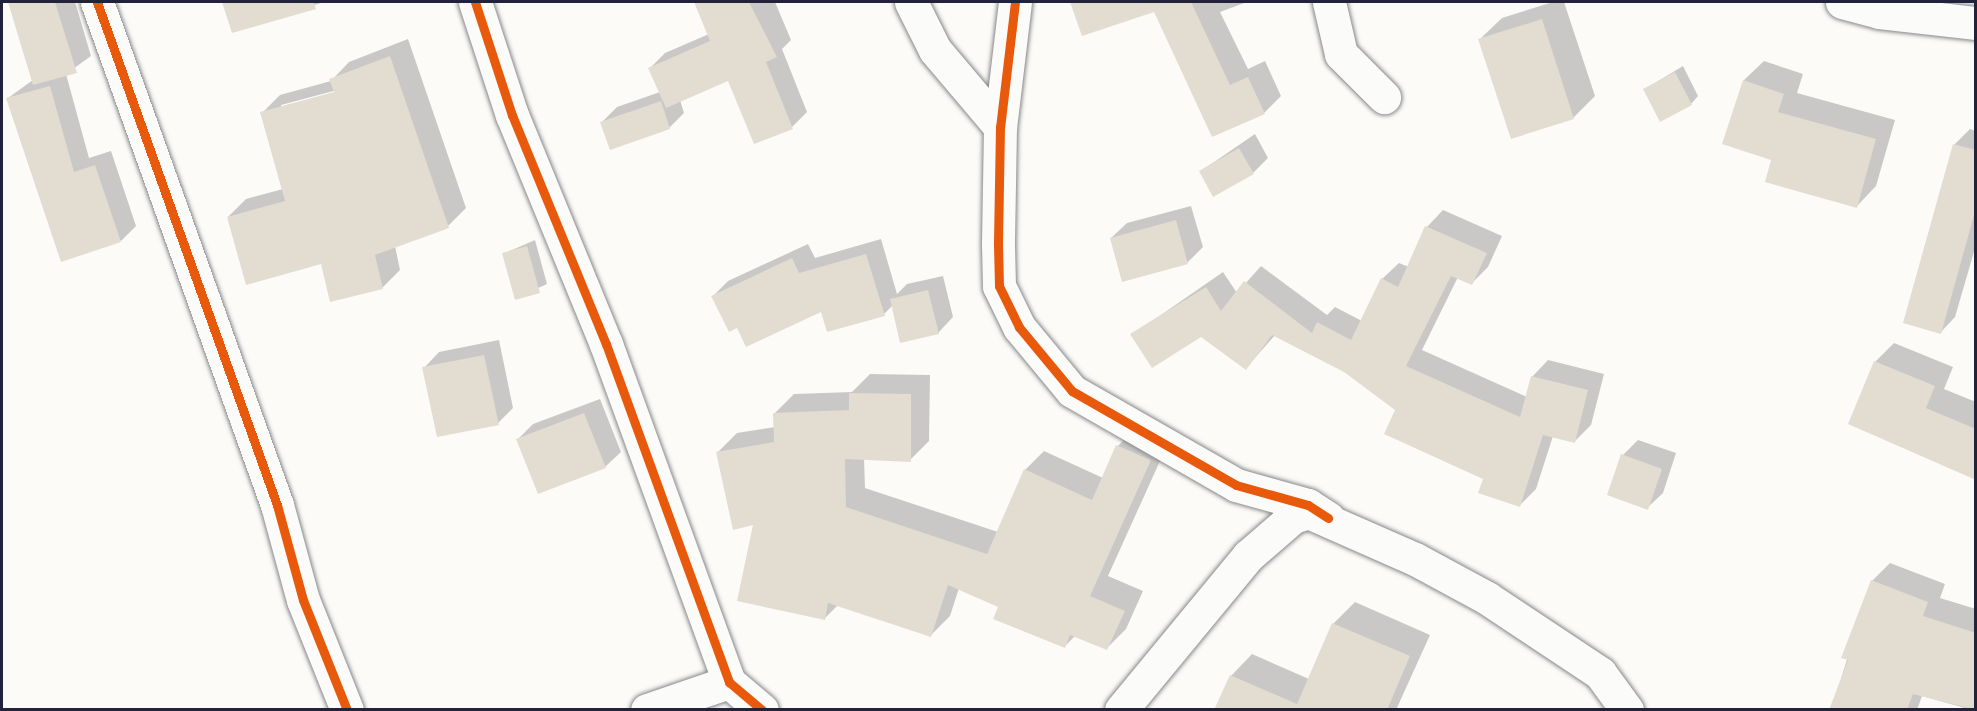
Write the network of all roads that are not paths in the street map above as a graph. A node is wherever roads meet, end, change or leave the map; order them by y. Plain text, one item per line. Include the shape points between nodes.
1 (97, 2) edge
2 (475, 2) edge
3 (911, 2) edge
4 (1015, 2) edge
5 (1329, 2) edge
6 (1842, 2) edge
7 (1976, 23) edge
8 (1384, 97) dead end
9 (1000, 127) junction
10 (1328, 518) junction
11 (729, 682) junction
12 (347, 710) edge
13 (647, 710) edge
14 (762, 710) edge
15 (1121, 710) edge
16 (1626, 710) edge

1 - 12 street via 277,505 303,600
2 - 11 street via 512,115 606,345
3 - 9 street via 935,50
4 - 9 street
5 - 8 street via 1341,54
6 - 7 street via 1879,12
9 - 10 street via 999,286 1019,327 1072,392 1236,484 1308,505
10 - 15 street via 1308,512 1293,517 1248,556
10 - 16 street via 1415,559 1549,637 1614,685
11 - 13 street
11 - 14 street

